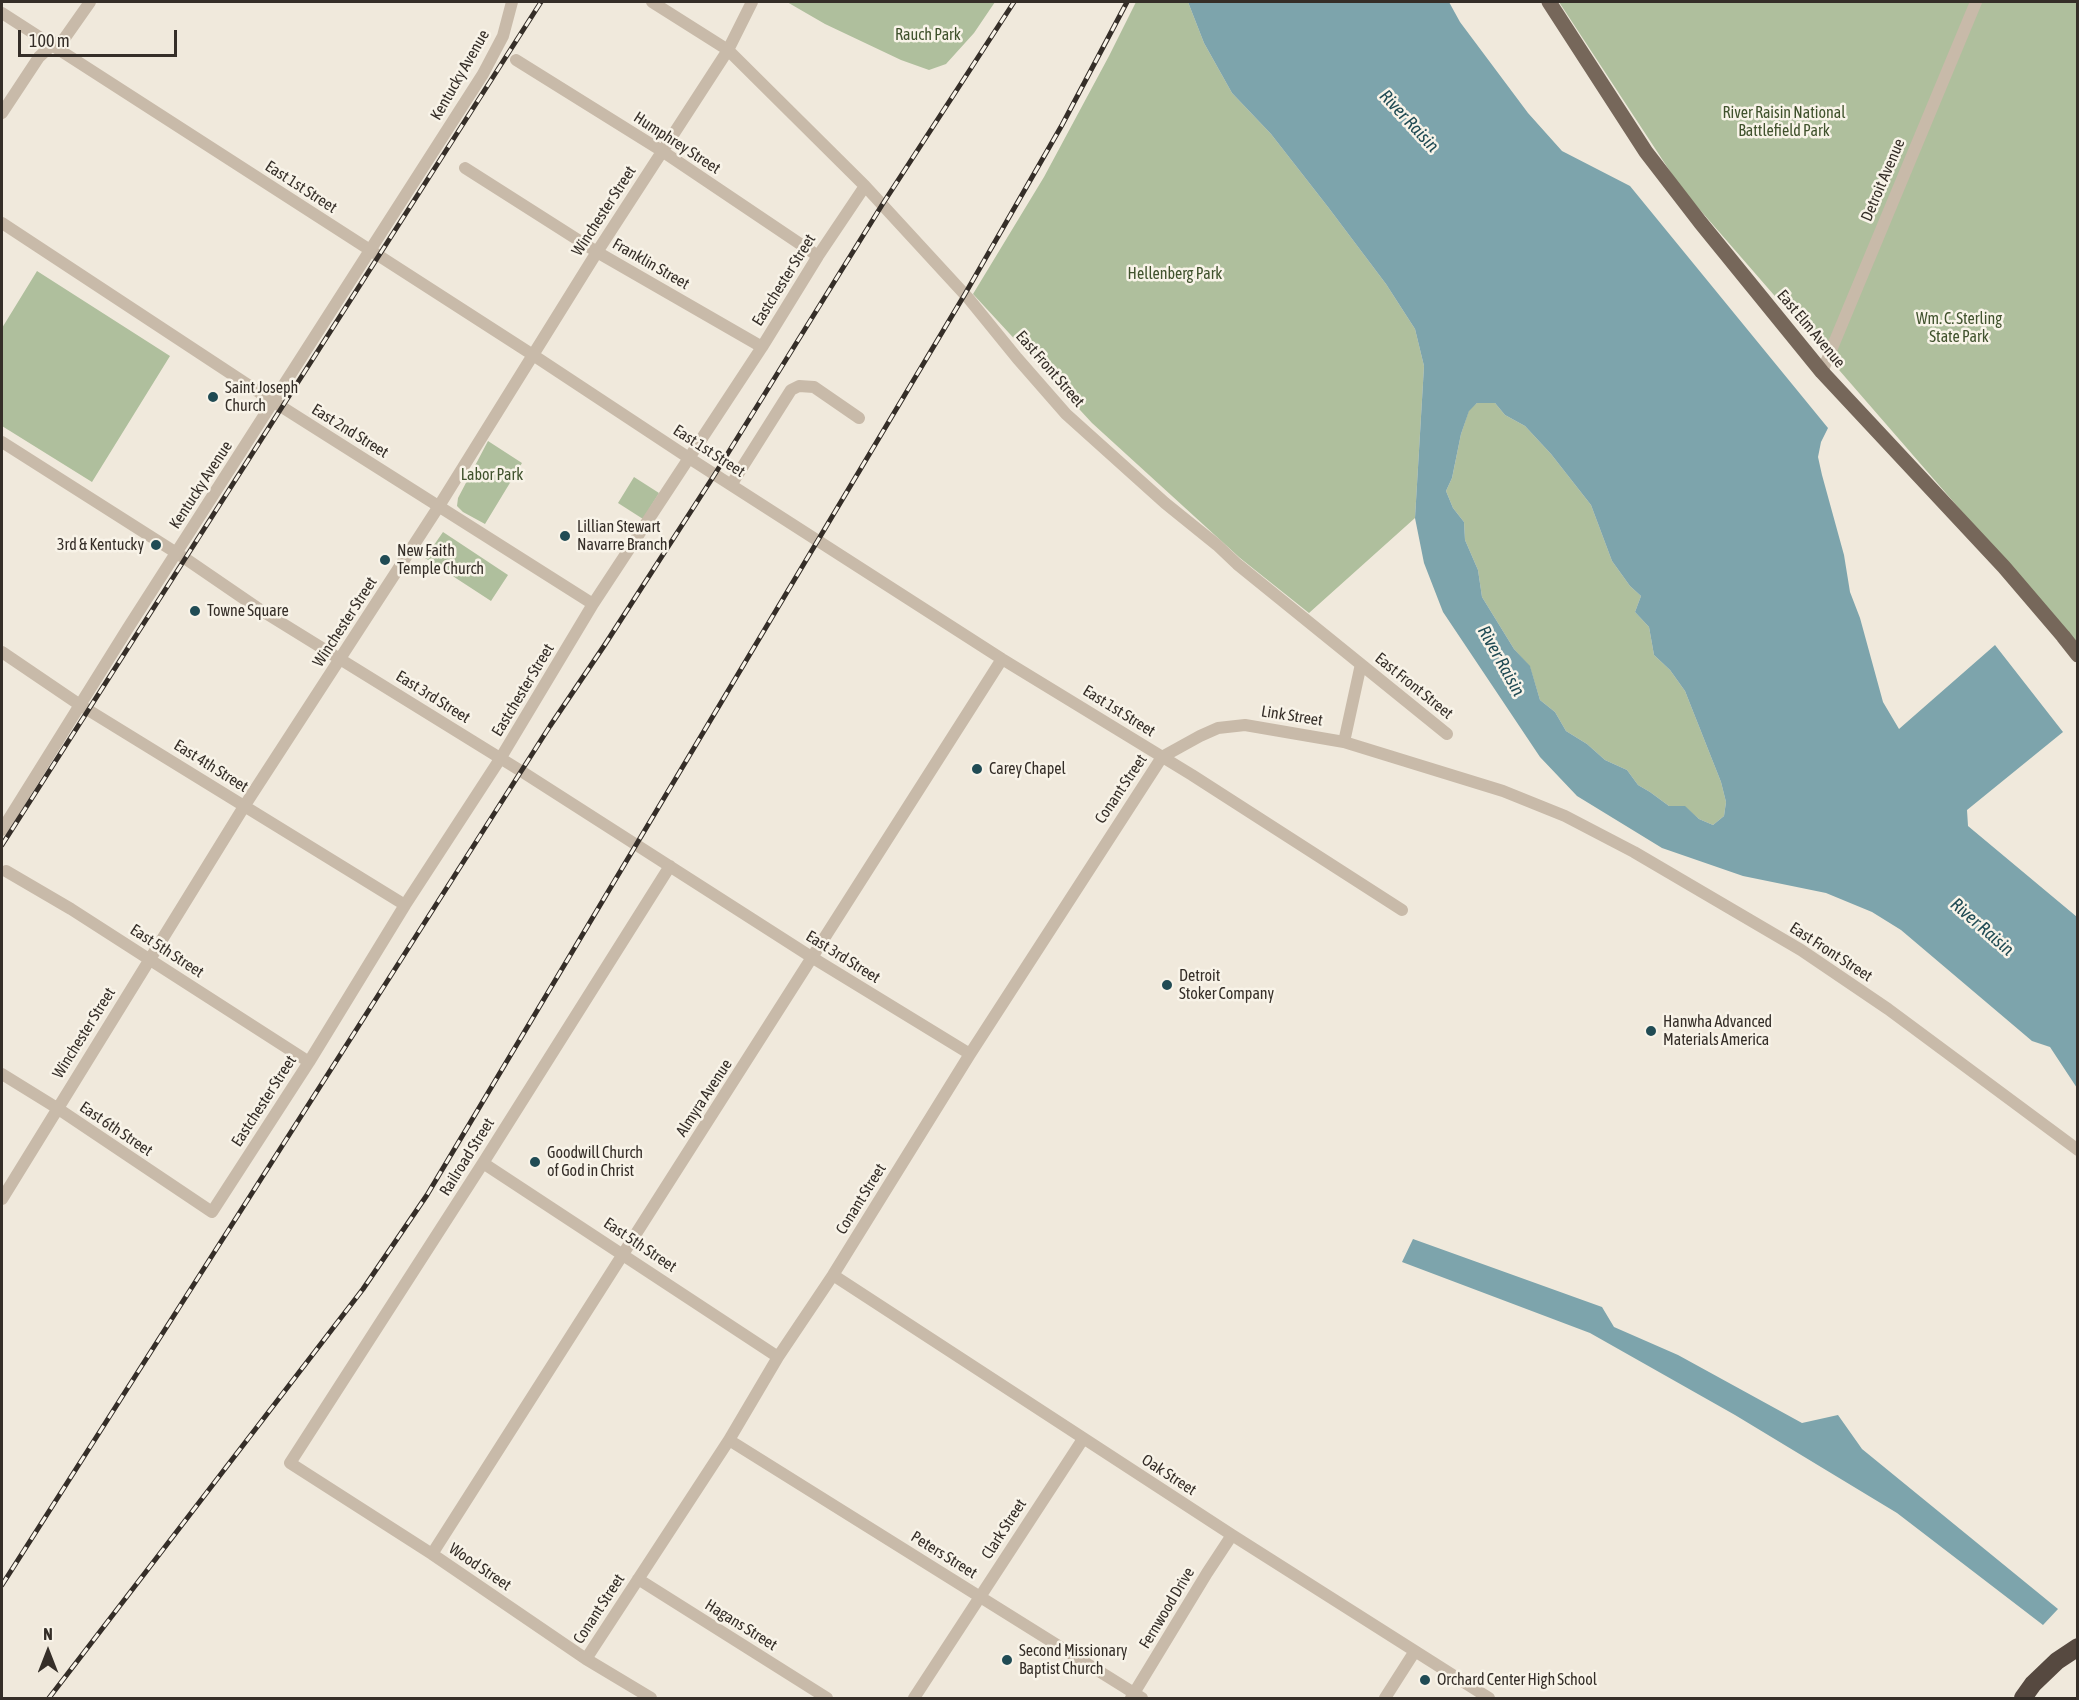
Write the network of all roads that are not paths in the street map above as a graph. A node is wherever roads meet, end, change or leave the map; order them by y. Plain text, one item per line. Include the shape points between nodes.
1 (90, 2) edge
2 (512, 2) edge
3 (652, 2) edge
4 (752, 2) edge
5 (1549, 2) edge
6 (1976, 2) edge
7 (2, 13) edge
8 (52, 45) junction
9 (728, 50) junction
10 (516, 60) dead end
11 (2, 113) edge
12 (662, 151) junction
13 (465, 168) dead end
14 (865, 186) junction
15 (2, 223) edge
16 (369, 251) junction
17 (597, 252) junction
18 (818, 256) junction
19 (762, 347) junction
20 (533, 355) junction
21 (1822, 372) junction
22 (274, 402) junction
23 (859, 418) dead end
24 (2, 442) edge
25 (688, 458) junction
26 (731, 485) junction
27 (439, 506) junction
28 (177, 553) junction
29 (593, 604) junction
30 (2, 652) edge
31 (2078, 655) edge
32 (340, 659) junction
33 (1002, 659) junction
34 (1361, 664) junction
35 (80, 705) junction
36 (1447, 734) dead end
37 (1344, 742) junction
38 (1162, 757) junction
39 (500, 759) junction
40 (244, 805) junction
41 (2, 830) edge
42 (670, 866) junction
43 (6, 871) dead end
44 (405, 906) junction
45 (1402, 910) dead end
46 (813, 958) junction
47 (149, 959) junction
48 (970, 1054) junction
49 (309, 1062) junction
50 (2, 1074) edge
51 (57, 1108) junction
52 (2078, 1150) edge
53 (483, 1163) junction
54 (2, 1199) edge
55 (212, 1212) joint
56 (624, 1254) junction
57 (833, 1275) junction
58 (778, 1357) junction
59 (1083, 1439) junction
60 (729, 1440) junction
61 (290, 1463) joint
62 (1232, 1535) junction
63 (432, 1554) junction
64 (638, 1579) junction
65 (980, 1596) junction
66 (2078, 1647) edge
67 (1414, 1651) junction
68 (586, 1659) junction
69 (1136, 1697) edge
70 (651, 1698) edge
71 (826, 1698) edge
72 (914, 1698) edge
73 (1385, 1698) edge
74 (1489, 1698) edge
75 (2023, 1698) edge

1 - 8 street via 64,39
2 - 16 street, Kentucky Avenue via 503,36 483,74
3 - 9 street, East Front Street
4 - 9 street, Winchester Street
5 - 21 main road, East Elm Avenue via 1646,153
6 - 21 street, Detroit Avenue
7 - 8 street, East 1st Street
8 - 11 street via 39,57
8 - 16 street, East 1st Street
9 - 12 street, Winchester Street
9 - 14 street, East Front Street
10 - 12 street, Humphrey Street
12 - 17 street, Winchester Street
12 - 18 street, Humphrey Street
13 - 17 street, Franklin Street
14 - 18 street, Eastchester Street
14 - 34 street, East Front Street via 969,298 1066,414 1165,503
15 - 22 street, East 2nd Street
16 - 20 street, East 1st Street
16 - 22 street, Kentucky Avenue
17 - 19 street, Franklin Street
17 - 20 street, Winchester Street
18 - 19 street, Eastchester Street
19 - 25 street, Eastchester Street
20 - 25 street, East 1st Street
20 - 27 street, Winchester Street
21 - 31 main road, East Elm Avenue via 1997,559
22 - 27 street, East 2nd Street
22 - 28 street, Kentucky Avenue
23 - 26 street via 814,387 791,390
24 - 28 street, East 3rd Street
25 - 26 street, East 1st Street
25 - 29 street, Eastchester Street
26 - 33 street, East 1st Street
27 - 29 street, East 2nd Street
27 - 32 street, Winchester Street
28 - 32 street, East 3rd Street
28 - 35 street, Kentucky Avenue
29 - 39 street, Eastchester Street
30 - 35 street, East 4th Street
32 - 39 street, East 3rd Street
32 - 40 street, Winchester Street
33 - 38 street, East 1st Street
33 - 46 street, Almyra Avenue
34 - 36 street, East Front Street
34 - 37 street, Link Street
35 - 40 street, East 4th Street
35 - 41 street, Kentucky Avenue
37 - 38 street, Link Street via 1245,725 1218,728
37 - 52 street, East Front Street via 1503,791 1565,816 1634,852 1801,950 1888,1009
38 - 45 street, East 1st Street
38 - 48 street, Conant Street
39 - 42 street, East 3rd Street
39 - 44 street, Eastchester Street
40 - 44 street, East 4th Street
40 - 47 street, Winchester Street
42 - 46 street, East 3rd Street
42 - 53 street, Railroad Street
43 - 47 street, East 5th Street
44 - 49 street, Eastchester Street
46 - 48 street, East 3rd Street
46 - 56 street, Almyra Avenue
47 - 49 street, East 5th Street
47 - 51 street, Winchester Street
48 - 57 street, Conant Street
49 - 55 street, Eastchester Street
50 - 51 street, East 6th Street
51 - 54 street, Winchester Street
51 - 55 street, East 6th Street
53 - 56 street, East 5th Street
53 - 61 street, Railroad Street
56 - 58 street, East 5th Street
56 - 63 street, Almyra Avenue
57 - 58 street, Conant Street
57 - 59 street, Oak Street
58 - 60 street, Conant Street
59 - 62 street, Oak Street
59 - 65 street, Clark Street
60 - 64 street, Conant Street
60 - 65 street, Peters Street
61 - 63 street, Wood Street
62 - 67 street, Oak Street
62 - 69 street, Fernwood Drive
63 - 68 street, Wood Street
64 - 68 street, Conant Street
64 - 71 street, Hagans Street
65 - 69 street, Peters Street
65 - 72 street, Clark Street
66 - 75 highway via 2033,1683
67 - 73 street
67 - 74 street, Oak Street
68 - 70 street, Wood Street

